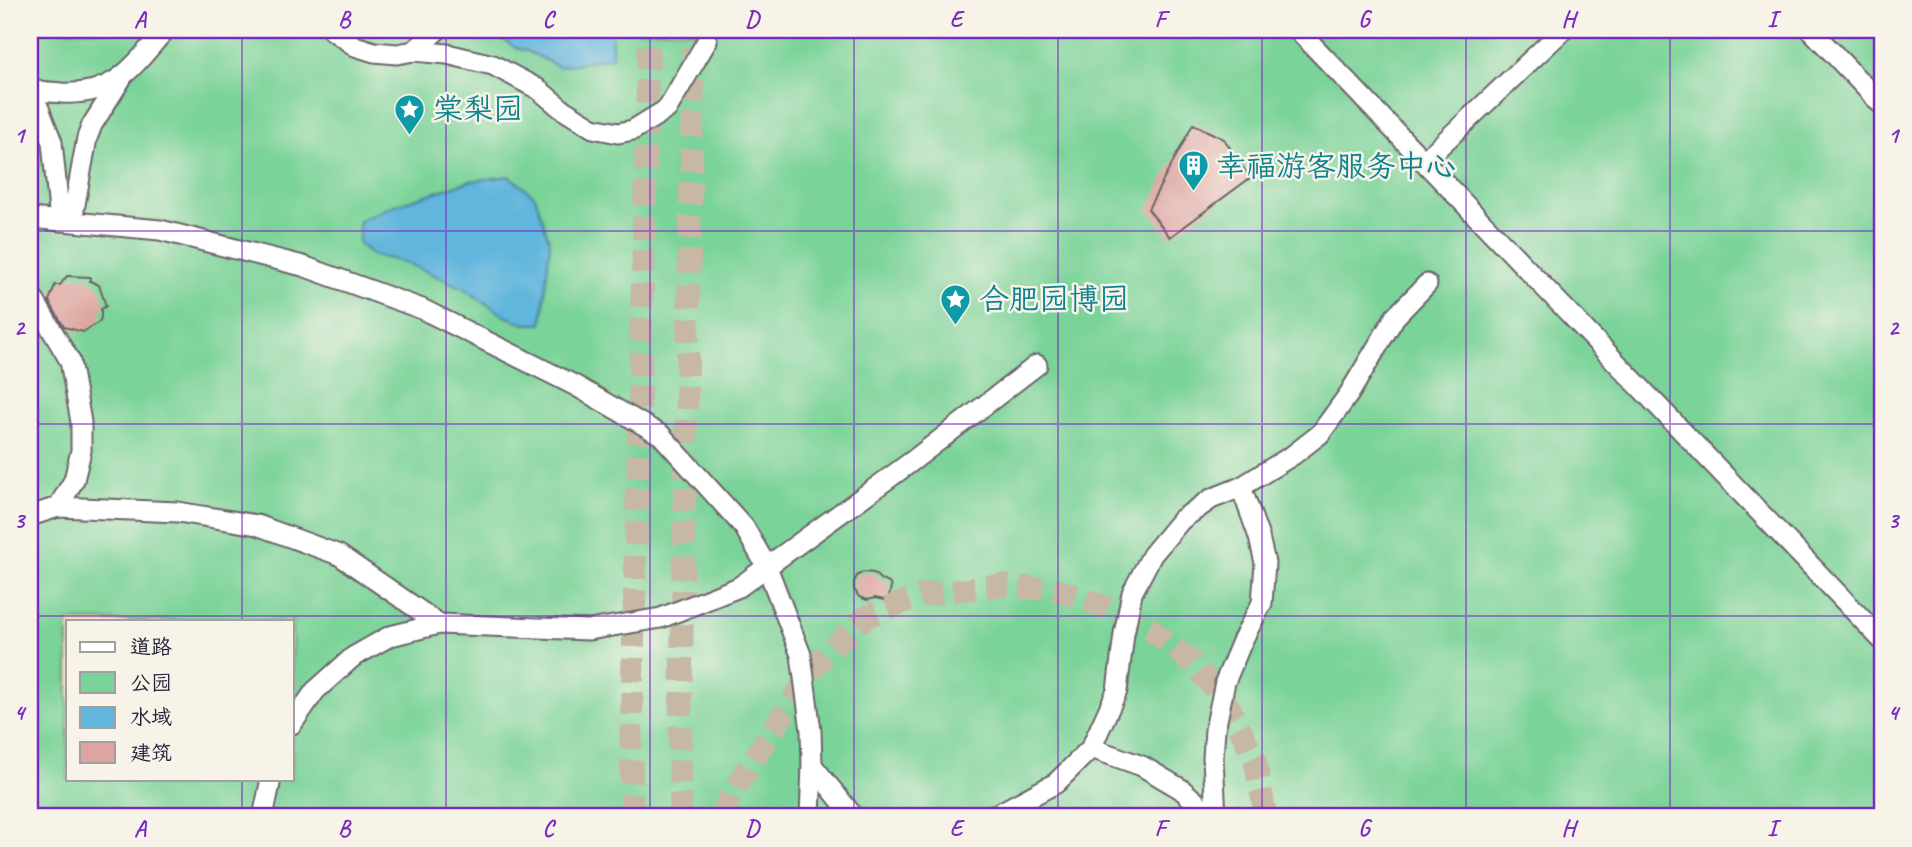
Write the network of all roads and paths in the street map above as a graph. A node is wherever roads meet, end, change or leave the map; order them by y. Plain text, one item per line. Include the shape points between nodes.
1 (165, 30) edge
2 (332, 30) edge
3 (437, 30) edge
4 (1298, 30) edge
5 (1563, 30) edge
6 (1811, 30) edge
7 (706, 41) dead end
8 (414, 51) junction
9 (122, 78) junction
10 (31, 90) edge
11 (1882, 105) edge
12 (1424, 162) junction
13 (30, 218) edge
14 (66, 221) junction
15 (1427, 284) dead end
16 (30, 293) edge
17 (1037, 365) dead end
18 (1241, 487) junction
19 (58, 507) junction
20 (30, 516) edge
21 (767, 567) junction
22 (439, 624) junction
23 (1882, 640) edge
24 (294, 721) edge
25 (1091, 748) junction
26 (812, 765) junction
27 (271, 780) edge
28 (262, 817) edge
29 (810, 817) edge
30 (854, 817) edge
31 (982, 817) edge
32 (1214, 817) edge

1 - 9 street
2 - 8 street via 355,46 374,52
3 - 8 street
4 - 12 street
5 - 12 street
6 - 11 street
7 - 8 street via 667,109 633,130 618,133 593,128 538,89 493,65
9 - 10 street via 78,94
9 - 14 street via 92,125
10 - 14 street via 52,142
12 - 23 street
13 - 14 street
14 - 21 street via 160,230 303,266 422,309 576,386 661,435 744,527
15 - 18 street via 1395,317 1320,434
16 - 19 street via 70,360 81,422 74,480
17 - 21 street
18 - 25 street via 1211,499 1181,520 1152,555 1132,593 1117,691
18 - 32 street via 1265,563 1262,603 1225,682 1214,730
19 - 20 street
19 - 22 street via 178,512 257,525 340,555
21 - 22 street via 739,587 661,618 589,630
21 - 26 street via 801,655
22 - 24 street via 390,636 353,657 315,691
25 - 31 street via 1056,783 998,814
25 - 32 street via 1142,766 1181,789
26 - 29 street
26 - 30 street
27 - 28 street

